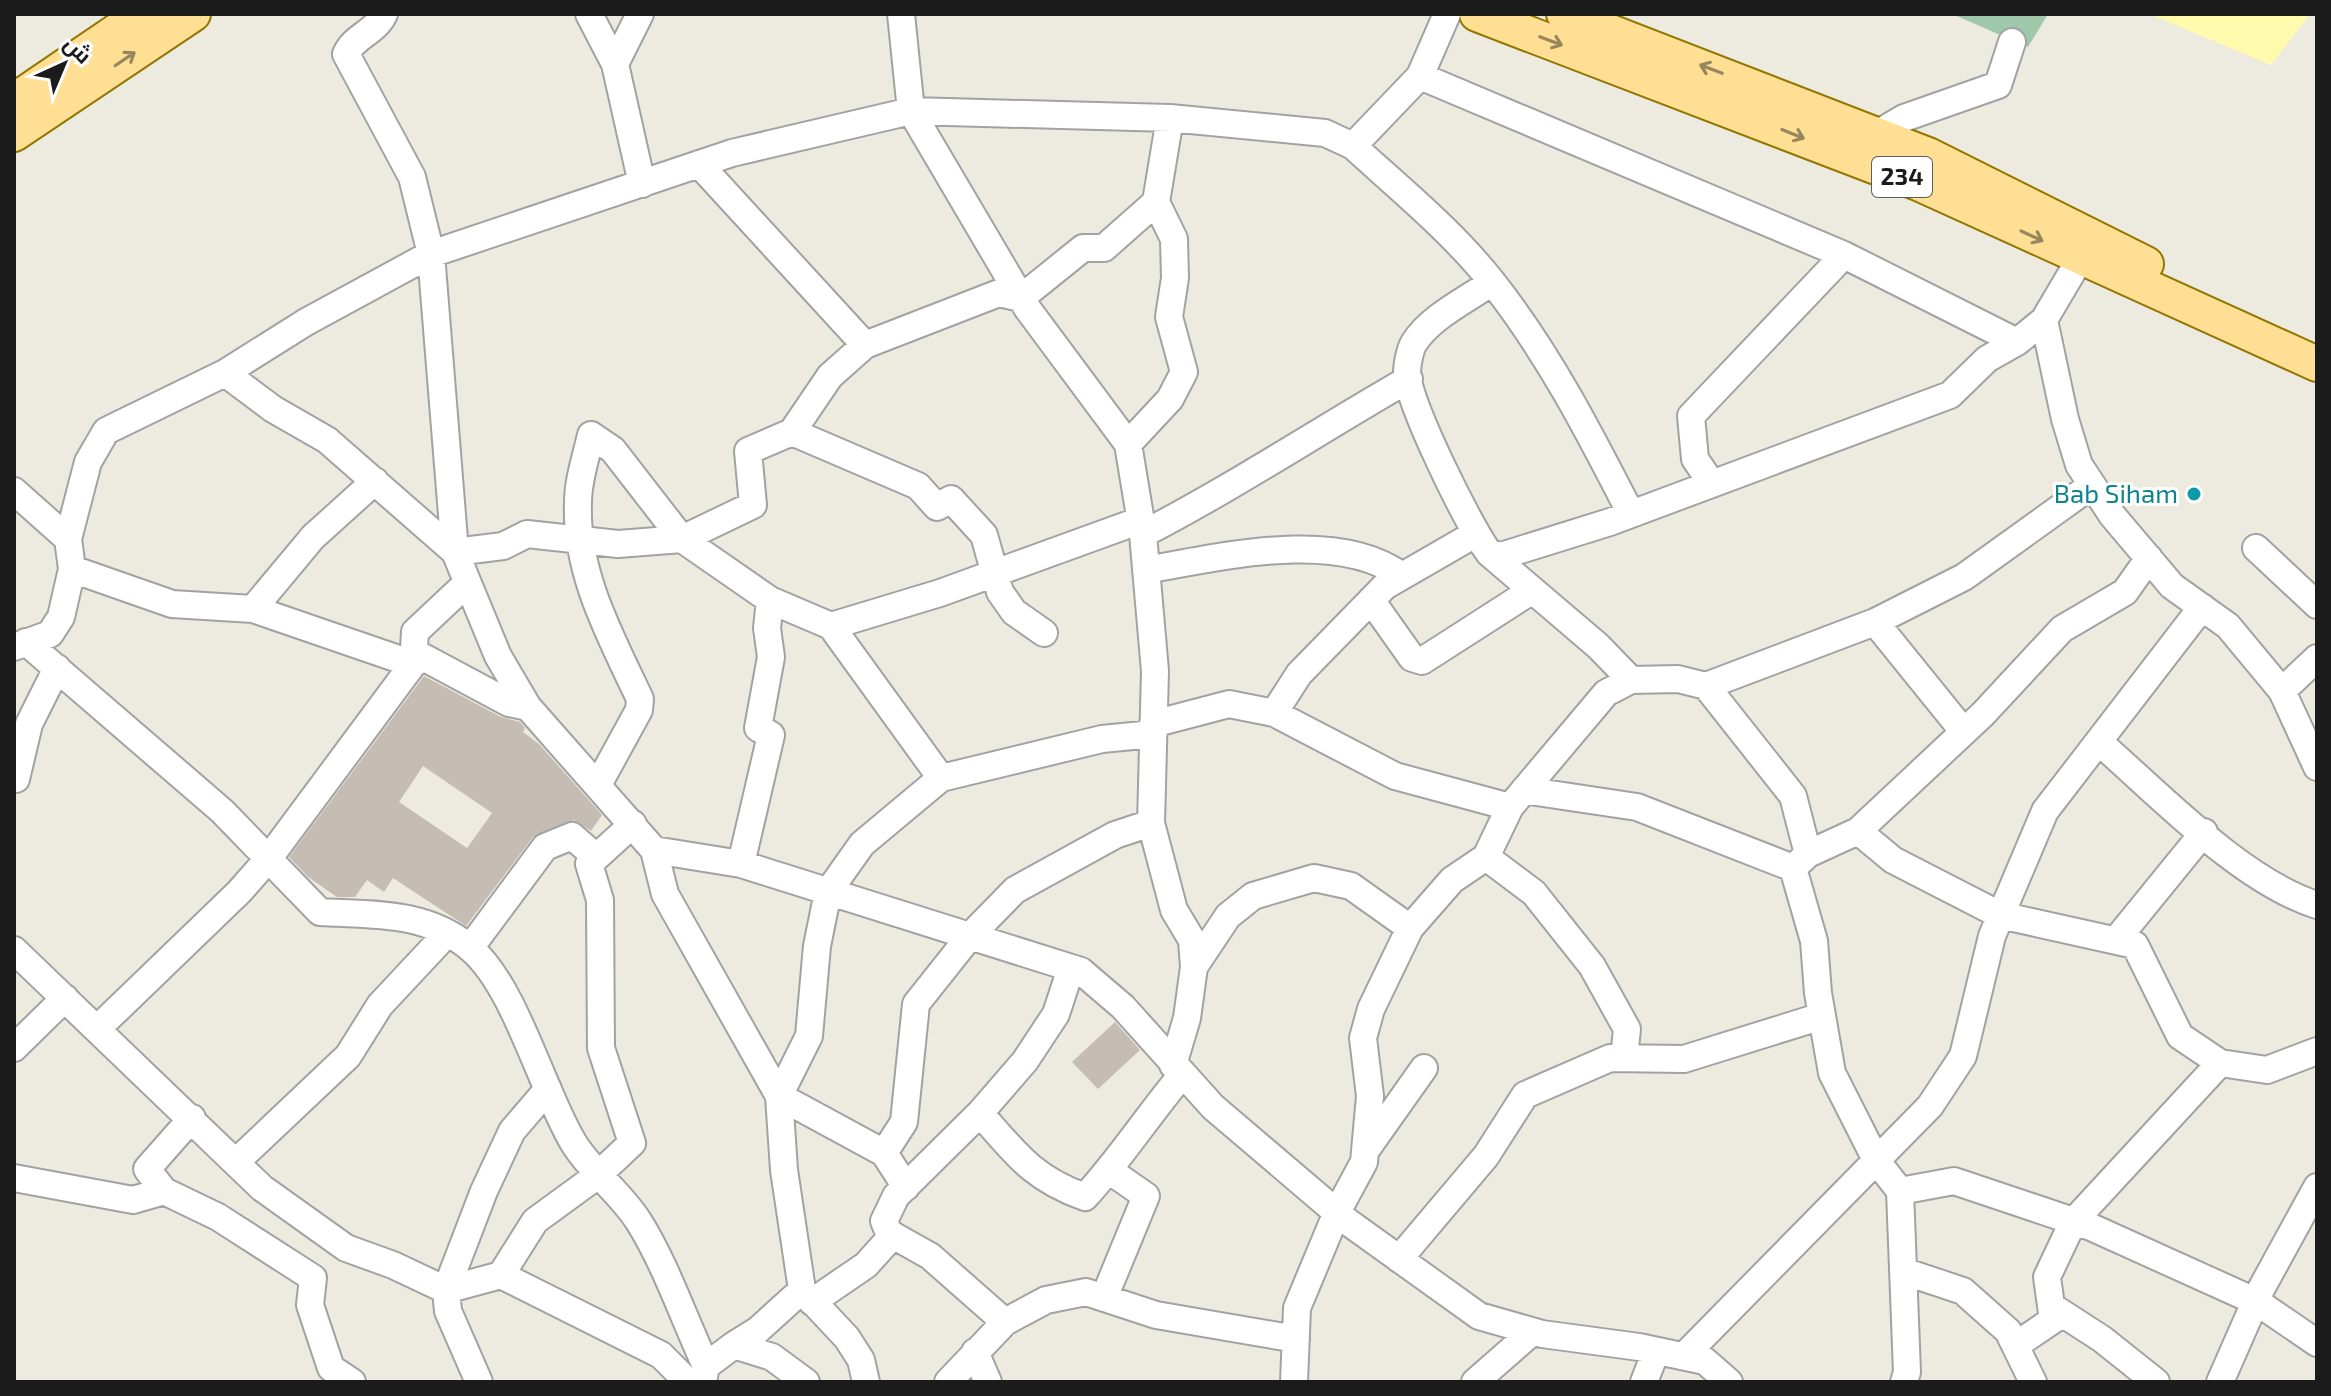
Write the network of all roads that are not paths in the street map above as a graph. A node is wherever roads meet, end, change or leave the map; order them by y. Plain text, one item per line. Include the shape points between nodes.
1 (142, 14) edge
2 (193, 14) edge
3 (384, 14) edge
4 (589, 14) edge
5 (640, 14) edge
6 (901, 14) edge
7 (1447, 14) edge
8 (1477, 14) edge
9 (1564, 14) edge
10 (2012, 42) dead end
11 (615, 64) junction
12 (1420, 76) junction
13 (14, 101) edge
14 (911, 111) junction
15 (1170, 118) junction
16 (14, 134) edge
17 (1877, 134) junction
18 (1353, 146) junction
19 (699, 164) junction
20 (642, 184) junction
21 (1156, 202) junction
22 (431, 254) junction
23 (1844, 255) junction
24 (2080, 259) junction
25 (1492, 282) junction
26 (1021, 298) junction
27 (2044, 320) junction
28 (2017, 342) junction
29 (2317, 343) edge
30 (865, 345) junction
31 (2317, 364) edge
32 (225, 373) junction
33 (1409, 379) junction
34 (792, 432) junction
35 (1128, 444) junction
36 (375, 481) junction
37 (1712, 484) junction
38 (2092, 485) junction
39 (14, 491) edge
40 (1631, 514) junction
41 (1142, 527) junction
42 (579, 538) junction
43 (68, 539) junction
44 (682, 539) junction
45 (1482, 544) junction
46 (2256, 548) dead end
47 (455, 552) junction
48 (2149, 558) junction
49 (72, 569) junction
50 (1146, 570) junction
51 (996, 572) junction
52 (1402, 576) junction
53 (466, 584) junction
54 (1531, 591) junction
55 (770, 600) junction
56 (1371, 600) junction
57 (2317, 605) edge
58 (2202, 607) junction
59 (253, 609) junction
60 (1875, 622) junction
61 (831, 626) junction
62 (1044, 633) dead end
63 (20, 644) edge
64 (2317, 658) edge
65 (413, 664) junction
66 (57, 668) junction
67 (1631, 680) junction
68 (1706, 686) junction
69 (2282, 691) junction
70 (528, 707) junction
71 (1274, 713) junction
72 (1153, 729) junction
73 (1964, 732) junction
74 (2099, 742) junction
75 (2317, 767) edge
76 (941, 778) junction
77 (16, 779) dead end
78 (599, 783) junction
79 (1517, 799) junction
80 (1151, 823) junction
81 (633, 824) junction
82 (1858, 831) junction
83 (2204, 832) junction
84 (654, 850) junction
85 (596, 857) junction
86 (1486, 857) junction
87 (269, 858) junction
88 (1801, 861) junction
89 (741, 864) junction
90 (828, 892) junction
91 (2317, 905) edge
92 (2000, 915) junction
93 (1410, 928) junction
94 (441, 930) junction
95 (970, 936) junction
96 (2117, 939) junction
97 (470, 948) junction
98 (14, 950) edge
99 (1194, 967) junction
100 (1071, 968) junction
101 (65, 998) junction
102 (1822, 1016) junction
103 (97, 1029) junction
104 (14, 1048) edge
105 (2317, 1051) edge
106 (1624, 1058) junction
107 (2220, 1063) junction
108 (1424, 1068) dead end
109 (1177, 1070) junction
110 (548, 1089) junction
111 (779, 1096) junction
112 (980, 1113) junction
113 (192, 1118) junction
114 (884, 1153) junction
115 (1364, 1153) junction
116 (1876, 1160) junction
117 (236, 1162) junction
118 (1110, 1171) junction
119 (598, 1175) junction
120 (14, 1178) edge
121 (906, 1187) junction
122 (2317, 1187) edge
123 (164, 1191) junction
124 (1900, 1191) junction
125 (1337, 1212) junction
126 (2073, 1222) junction
127 (893, 1235) junction
128 (346, 1248) junction
129 (1399, 1259) junction
130 (1903, 1271) junction
131 (501, 1275) junction
132 (313, 1278) junction
133 (446, 1290) junction
134 (807, 1296) junction
135 (1104, 1298) junction
136 (2257, 1302) junction
137 (2051, 1306) junction
138 (1005, 1322) junction
139 (1532, 1332) junction
140 (1296, 1339) junction
141 (2317, 1343) edge
142 (734, 1345) junction
143 (2016, 1345) junction
144 (1656, 1351) junction
145 (975, 1352) junction
146 (1684, 1356) junction
147 (699, 1377) edge
148 (2027, 1379) edge
149 (352, 1382) edge
150 (479, 1382) edge
151 (806, 1382) edge
152 (866, 1382) edge
153 (948, 1382) edge
154 (988, 1382) edge
155 (1294, 1382) edge
156 (1475, 1382) edge
157 (1644, 1382) edge
158 (1729, 1382) edge
159 (1904, 1382) edge
160 (2156, 1382) edge
161 (2220, 1382) edge

1 - 13 main road
16 -> 2 main road
3 - 22 street via 346,54 412,177
4 - 11 street
5 - 11 street
6 - 14 street
7 - 12 street
8 -> 24 main road, 234 via 1918,183
17 -> 9 main road, 234
10 - 17 street via 1998,85 1904,118
11 - 20 street
12 - 18 street
12 - 23 street
14 - 15 street
14 - 19 street
14 - 26 street
15 - 18 street via 1325,133
15 - 21 street
17 - 29 main road, 234
18 - 25 street
19 - 20 street
19 - 30 street
20 - 22 street
21 - 26 street via 1104,248 1083,248
21 - 35 street via 1174,239 1169,317 1184,372 1170,399
22 - 32 street
22 - 47 street
23 - 28 street
23 - 37 street via 1691,416 1695,459
24 - 27 street
24 - 31 main road, 234
25 - 33 street via 1428,327 1413,344
25 - 40 street via 1567,389
26 - 30 street via 999,293
26 - 35 street
27 - 28 street
27 - 38 street via 2065,419 2079,465
28 - 37 street via 1987,359 1950,395
30 - 34 street via 830,376
32 - 36 street via 327,440
32 - 43 street via 106,431 88,462
33 - 41 street via 1303,439 1190,513
33 - 45 street via 1419,413
34 - 44 street via 748,451 753,505
34 - 51 street via 918,486 937,507 951,499 984,535
35 - 41 street
36 - 47 street
36 - 59 street via 313,537
37 - 40 street
38 - 48 street
38 - 60 street via 1964,577
39 - 43 street
40 - 45 street via 1501,556
41 - 50 street
41 - 51 street
42 - 44 street via 618,544
42 - 44 street via 577,499 591,435 613,450
42 - 47 street via 527,534 503,546
42 - 78 street via 596,605 640,699
43 - 49 street
44 - 55 street
45 - 52 street
45 - 54 street
46 - 57 street
47 - 53 street
48 - 58 street via 2172,586
48 - 73 street via 2125,592 2062,629
49 - 59 street via 172,604
49 - 63 street via 61,617 50,634
50 - 52 street via 1243,553 1347,551 1383,562
50 - 72 street via 1155,671
51 - 61 street
51 - 62 street via 1000,592 1014,612
52 - 56 street
53 - 65 street via 415,632
53 - 70 street
54 - 56 street via 1422,661 1412,658
54 - 67 street
55 - 61 street
55 - 89 street via 771,657 758,728 771,735
56 - 71 street via 1299,674
58 - 69 street via 2228,626
58 - 74 street
59 - 65 street
60 - 68 street
60 - 73 street
61 - 76 street
63 - 66 street
64 - 69 street
65 - 70 street via 423,657 509,703
65 - 87 street
66 - 77 street via 29,724
66 - 87 street
67 - 68 street via 1678,679
67 - 79 street via 1606,693
68 - 88 street via 1793,796
69 - 75 street
70 - 78 street via 573,762
71 - 72 street via 1229,704
71 - 79 street via 1395,776
72 - 76 street
72 - 80 street
73 - 82 street
74 - 83 street
74 - 92 street via 2045,811
76 - 90 street via 862,844
78 - 81 street
79 - 86 street
79 - 88 street via 1637,807
80 - 95 street via 1115,835 1015,890
80 - 99 street via 1174,910 1192,940
81 - 84 street
81 - 85 street
82 - 88 street
82 - 92 street via 1893,860
83 - 91 street via 2287,895
83 - 96 street
84 - 89 street
84 - 111 street via 665,894
85 - 97 street via 572,836 545,847
85 - 119 street via 589,864 600,900 601,1048 632,1143
86 - 93 street via 1452,880
86 - 106 street via 1534,893 1592,966 1627,1029
87 - 94 street via 320,912 409,916
87 - 103 street
88 - 102 street
89 - 90 street
90 - 95 street
90 - 111 street via 809,1036
92 - 96 street
92 - 116 street via 1963,1056 1930,1106
93 - 99 street via 1351,886 1314,878 1253,896 1228,916
93 - 115 street via 1371,1009 1363,1038 1370,1096
94 - 97 street
94 - 117 street via 438,943 380,1005 348,1056
95 - 100 street
95 - 114 street via 916,1004 904,1122
96 - 107 street via 2135,945 2180,1036
97 - 110 street via 512,1011
98 - 101 street
99 - 109 street
100 - 109 street via 1123,1007
100 - 112 street via 1056,1014 1025,1061
101 - 103 street
101 - 104 street
102 - 106 street via 1684,1059
102 - 116 street via 1832,1073
103 - 113 street
105 - 107 street via 2267,1070
106 - 129 street via 1610,1058 1525,1095 1486,1156
107 - 126 street
108 - 115 street
109 - 118 street
109 - 125 street
110 - 119 street via 573,1143
110 - 133 street via 512,1131
111 - 114 street
111 - 134 street via 784,1170
112 - 118 street via 1018,1157 1052,1185 1085,1197
112 - 121 street
113 - 117 street
113 - 123 street via 147,1169
114 - 121 street
115 - 125 street
116 - 124 street
116 - 146 street
117 - 128 street via 262,1188
118 - 135 street via 1146,1196
119 - 131 street via 535,1221
119 - 147 street via 639,1221
120 - 123 street via 133,1200
121 - 127 street via 884,1221
122 - 136 street
123 - 132 street via 218,1217
124 - 126 street via 1954,1181
124 - 130 street
125 - 129 street
125 - 140 street via 1297,1308
126 - 136 street
126 - 137 street via 2047,1277
127 - 134 street via 866,1265
127 - 138 street via 930,1256
128 - 132 street
128 - 133 street
129 - 139 street via 1479,1316
130 - 143 street via 1963,1291 2008,1331
130 - 159 street
131 - 133 street
131 - 147 street
132 - 149 street via 310,1305 331,1368
133 - 150 street via 448,1311
134 - 142 street
134 - 152 street via 847,1338 861,1360
135 - 138 street via 1086,1292 1046,1300
135 - 140 street via 1156,1315
136 - 141 street
136 - 161 street
137 - 143 street via 2053,1320
137 - 160 street
138 - 145 street
139 - 144 street
139 - 156 street
140 - 155 street
142 - 147 street
142 - 151 street via 772,1357
143 - 148 street
144 - 146 street
144 - 157 street
145 - 153 street
145 - 154 street
146 - 158 street via 1705,1361

